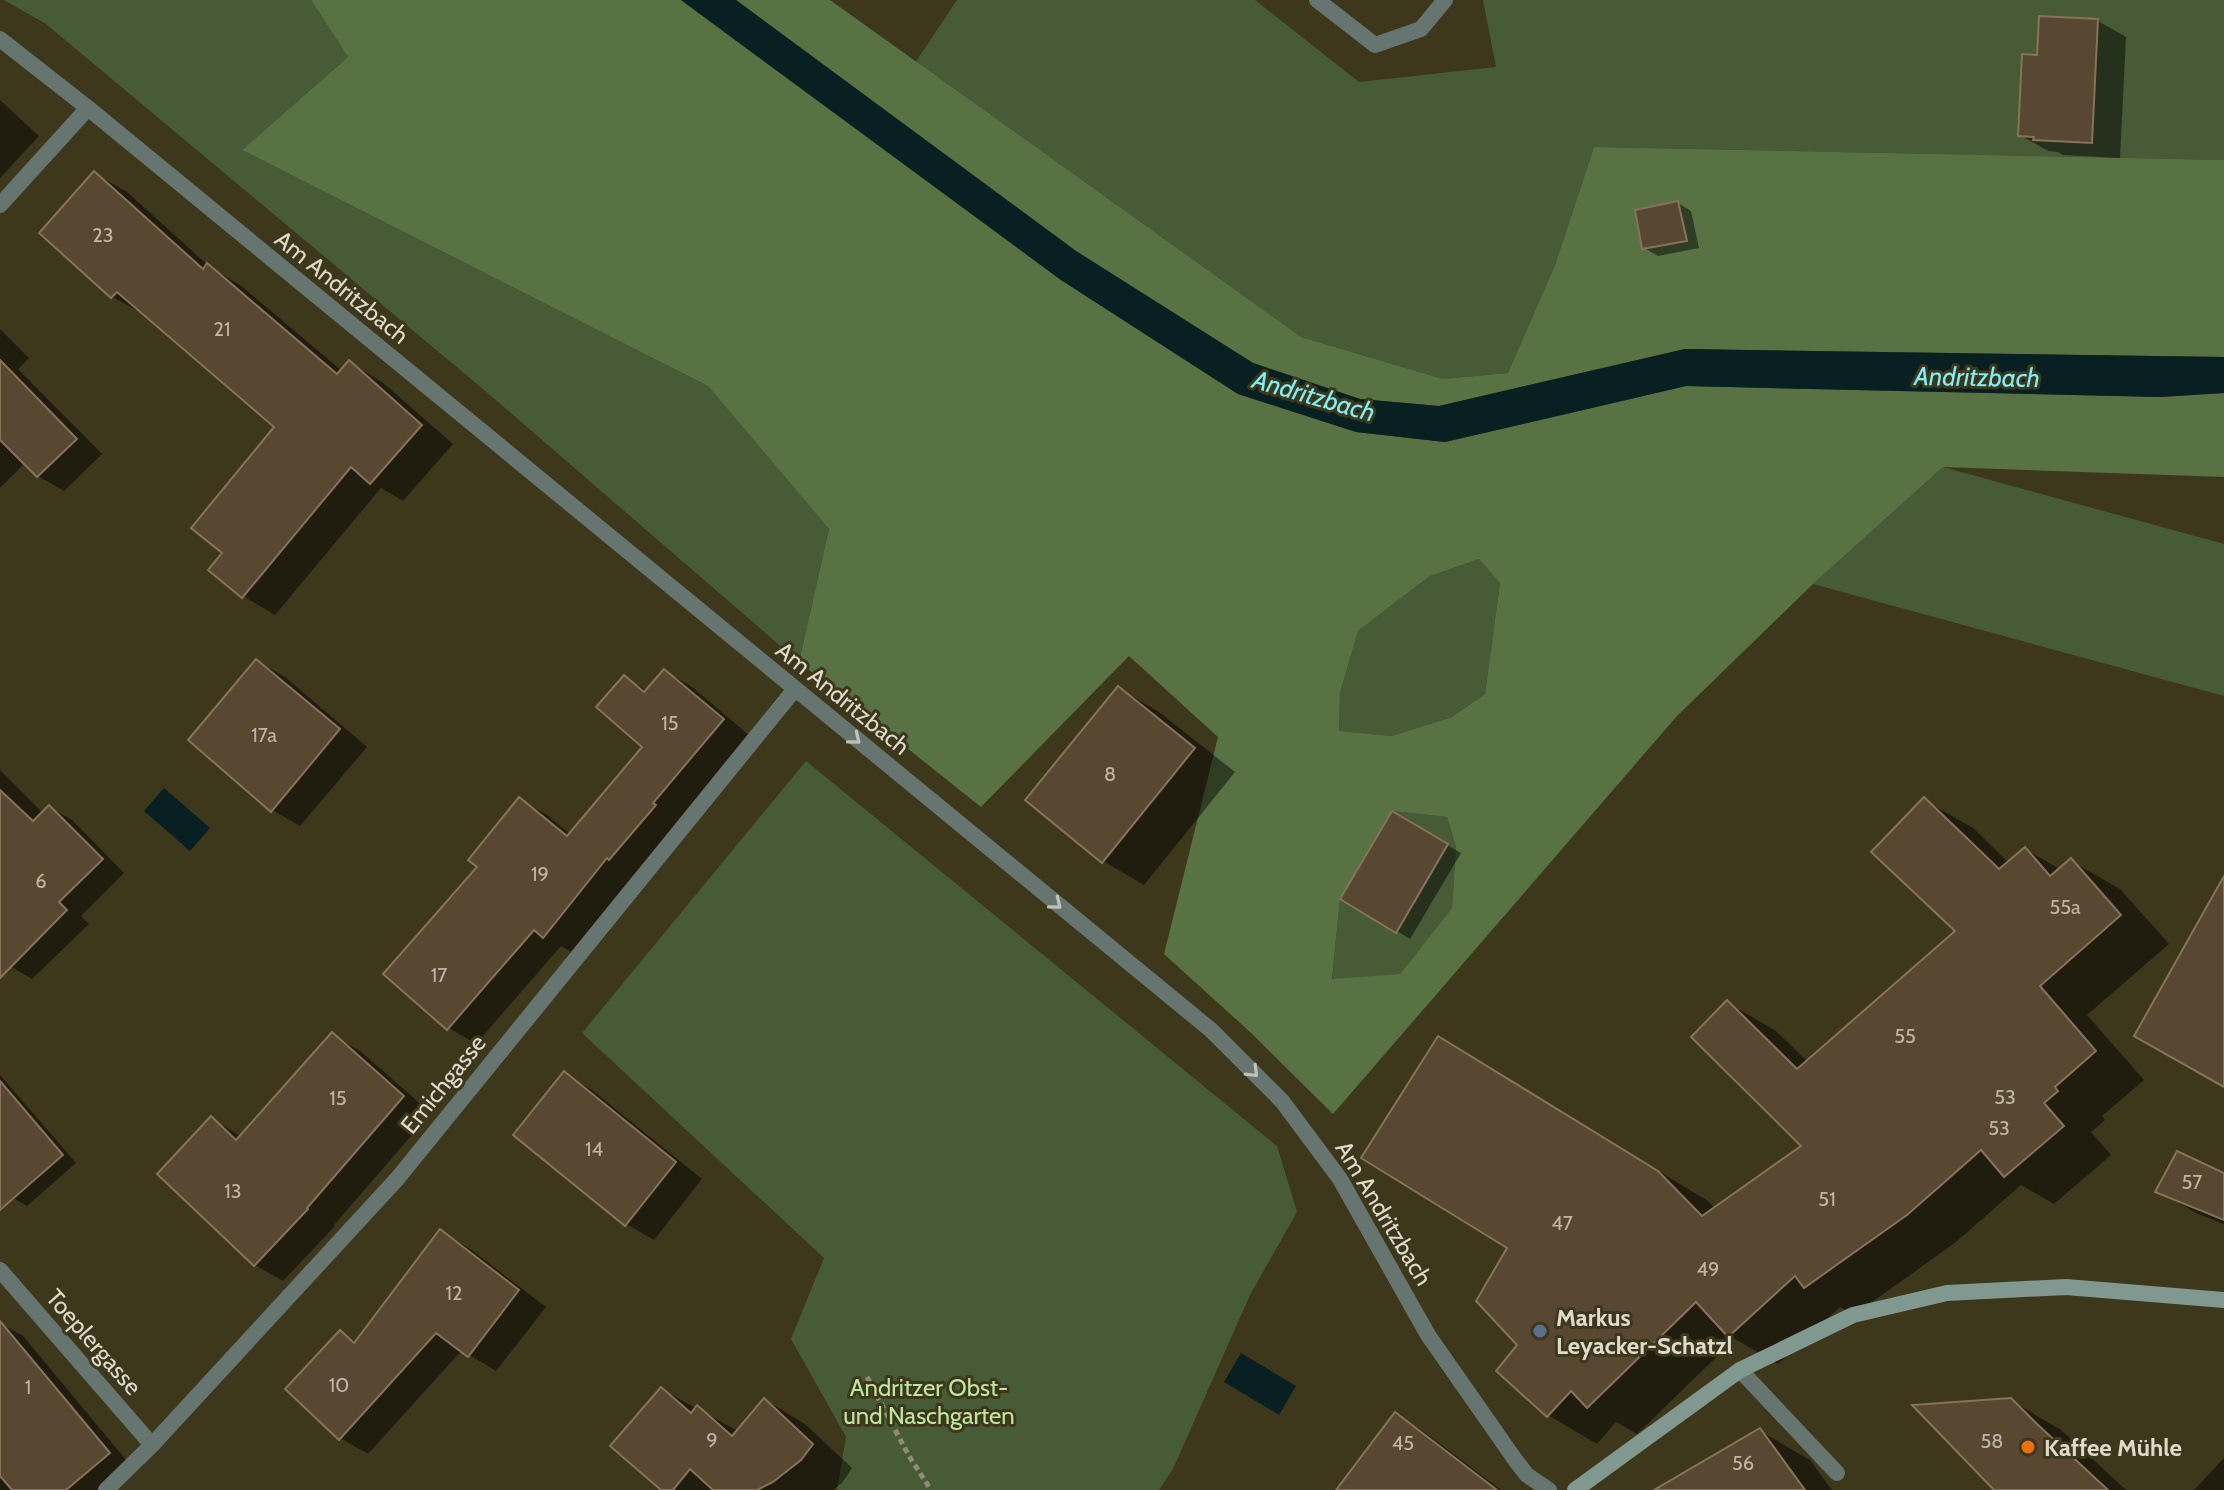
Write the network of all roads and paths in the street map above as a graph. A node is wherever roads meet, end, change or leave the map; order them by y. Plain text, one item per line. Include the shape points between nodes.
1 (1317, 0) edge
2 (1445, 0) edge
3 (0, 39) edge
4 (88, 108) junction
5 (0, 205) edge
6 (795, 689) junction
7 (0, 1270) edge
8 (2224, 1300) edge
9 (1740, 1370) junction
10 (867, 1377) dead end
11 (152, 1445) junction
12 (1837, 1473) dead end
13 (106, 1490) edge
14 (931, 1490) edge
15 (1549, 1490) edge
16 (1575, 1490) edge

1 - 2 street via 1375,45 1421,29
3 - 4 street, Am Andritzbach
4 - 5 street
4 - 6 street, Am Andritzbach
6 - 11 street, Emichgasse via 397,1179
6 -> 15 street, Am Andritzbach via 1211,1030 1282,1101 1340,1179 1428,1335 1516,1461
7 - 11 street, Toeplergasse
8 - 9 street via 2066,1287 1947,1293 1853,1315
9 - 12 street
9 - 16 street
10 - 14 path
11 - 13 street, Emichgasse

